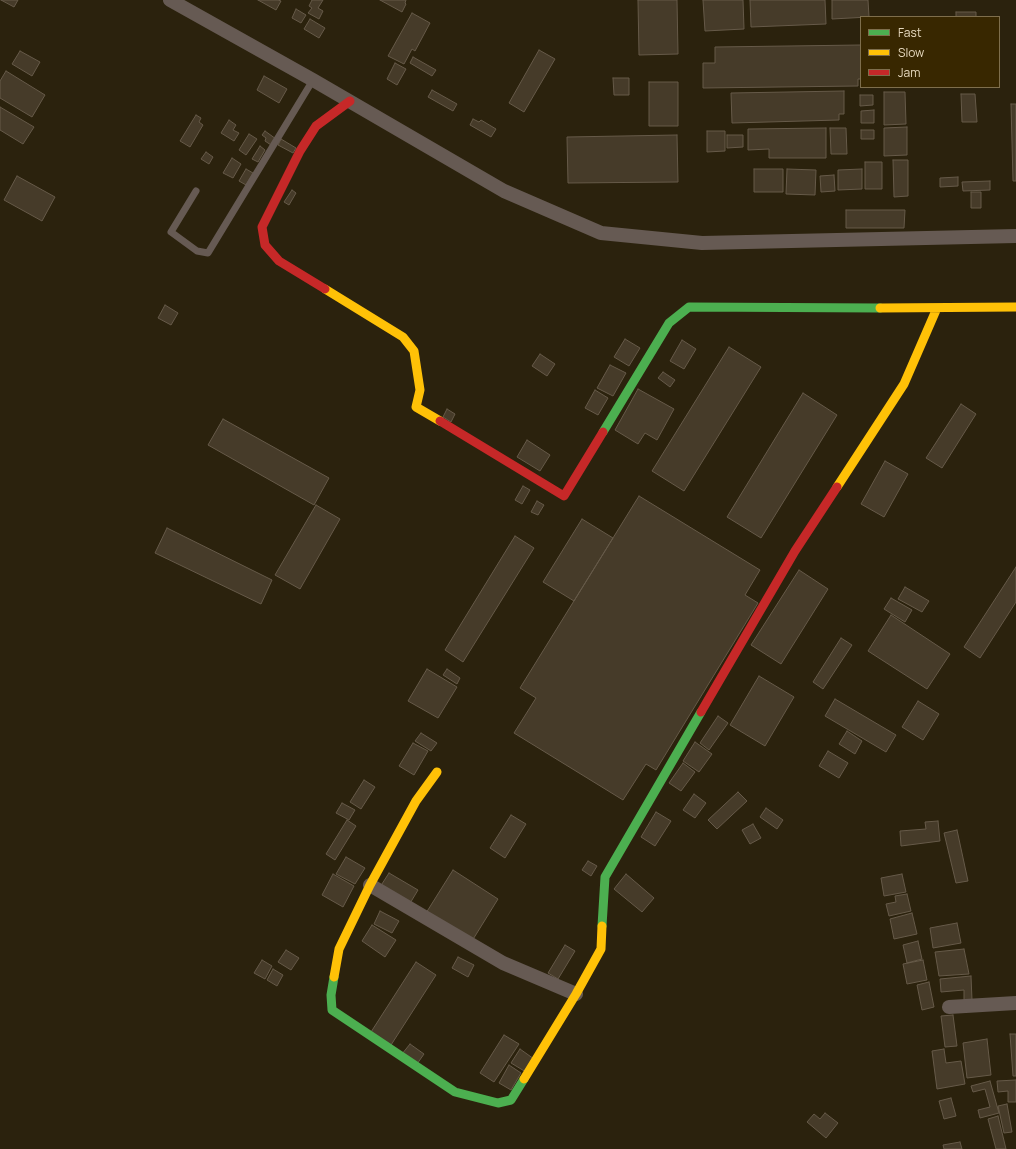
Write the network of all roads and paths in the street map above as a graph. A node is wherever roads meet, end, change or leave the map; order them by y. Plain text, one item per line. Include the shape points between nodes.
1 (170, 0) edge
2 (314, 80) junction
3 (350, 101) junction
4 (196, 191) dead end
5 (1016, 236) edge
6 (1016, 307) edge
7 (937, 308) junction
8 (438, 772) dead end
9 (370, 885) junction
10 (576, 994) junction
11 (1016, 1003) edge
12 (949, 1007) dead end

1 - 2 street
2 - 3 street
2 - 4 lane via 208,253 197,251 171,232
3 - 5 street via 504,191 602,233 702,243
3 - 7 street via 316,126 300,151 262,227 265,245 279,261 403,337 414,351 420,390 416,408 564,496 669,323 689,307
6 - 7 street
7 - 10 street via 904,384 795,551 605,877 601,949
8 - 9 street via 416,801
9 - 10 street via 504,964
9 - 10 street via 338,950 331,995 332,1010 455,1092 498,1103 511,1100
11 - 12 street

